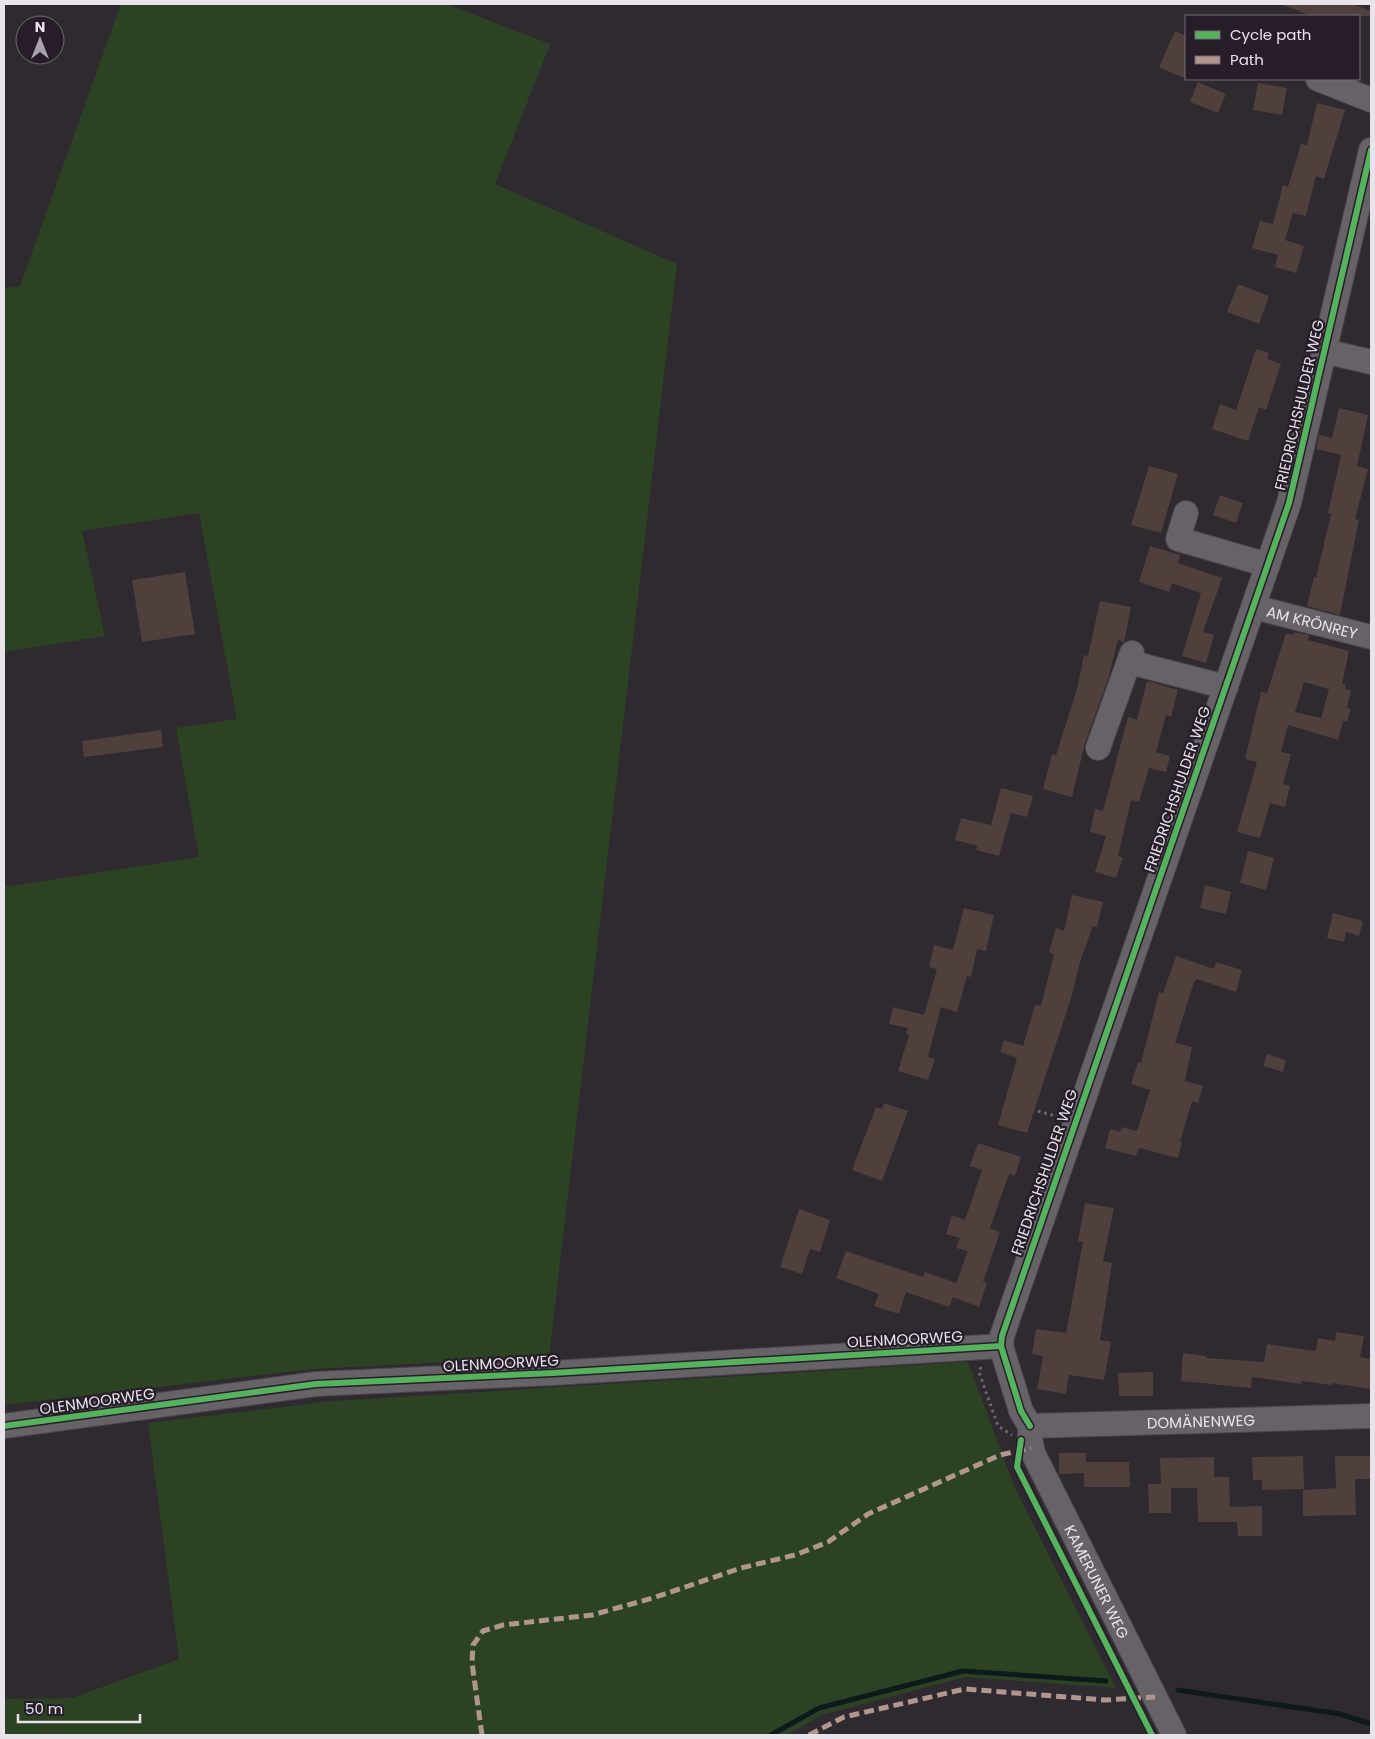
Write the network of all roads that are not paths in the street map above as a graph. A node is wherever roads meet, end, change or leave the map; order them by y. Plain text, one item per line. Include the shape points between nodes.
1 (1321, 80) edge
2 (1371, 100) edge
3 (1371, 150) edge
4 (1324, 351) junction
5 (1371, 362) edge
6 (1186, 513) dead end
7 (1268, 565) junction
8 (1254, 607) junction
9 (1371, 637) edge
10 (1226, 687) junction
11 (1098, 748) dead end
12 (992, 1352) junction
13 (1371, 1416) edge
14 (4, 1426) edge
15 (1022, 1431) junction
16 (1174, 1735) edge

1 - 2 street
3 - 4 street, FRIEDRICHSHULDER WEG
4 - 5 street
4 - 7 street, FRIEDRICHSHULDER WEG via 1289,503
6 - 7 street via 1178,539
7 - 8 street, FRIEDRICHSHULDER WEG
8 - 9 street, AM KRÖNREY
8 - 10 street, FRIEDRICHSHULDER WEG
10 - 11 street via 1130,657
10 - 12 street, FRIEDRICHSHULDER WEG via 1002,1336
12 - 14 street, OLENMOORWEG via 316,1384
12 - 15 street via 1021,1411
13 - 15 street, DOMÄNENWEG
15 - 16 street, KAMERUNER WEG via 1030,1438 1033,1453

